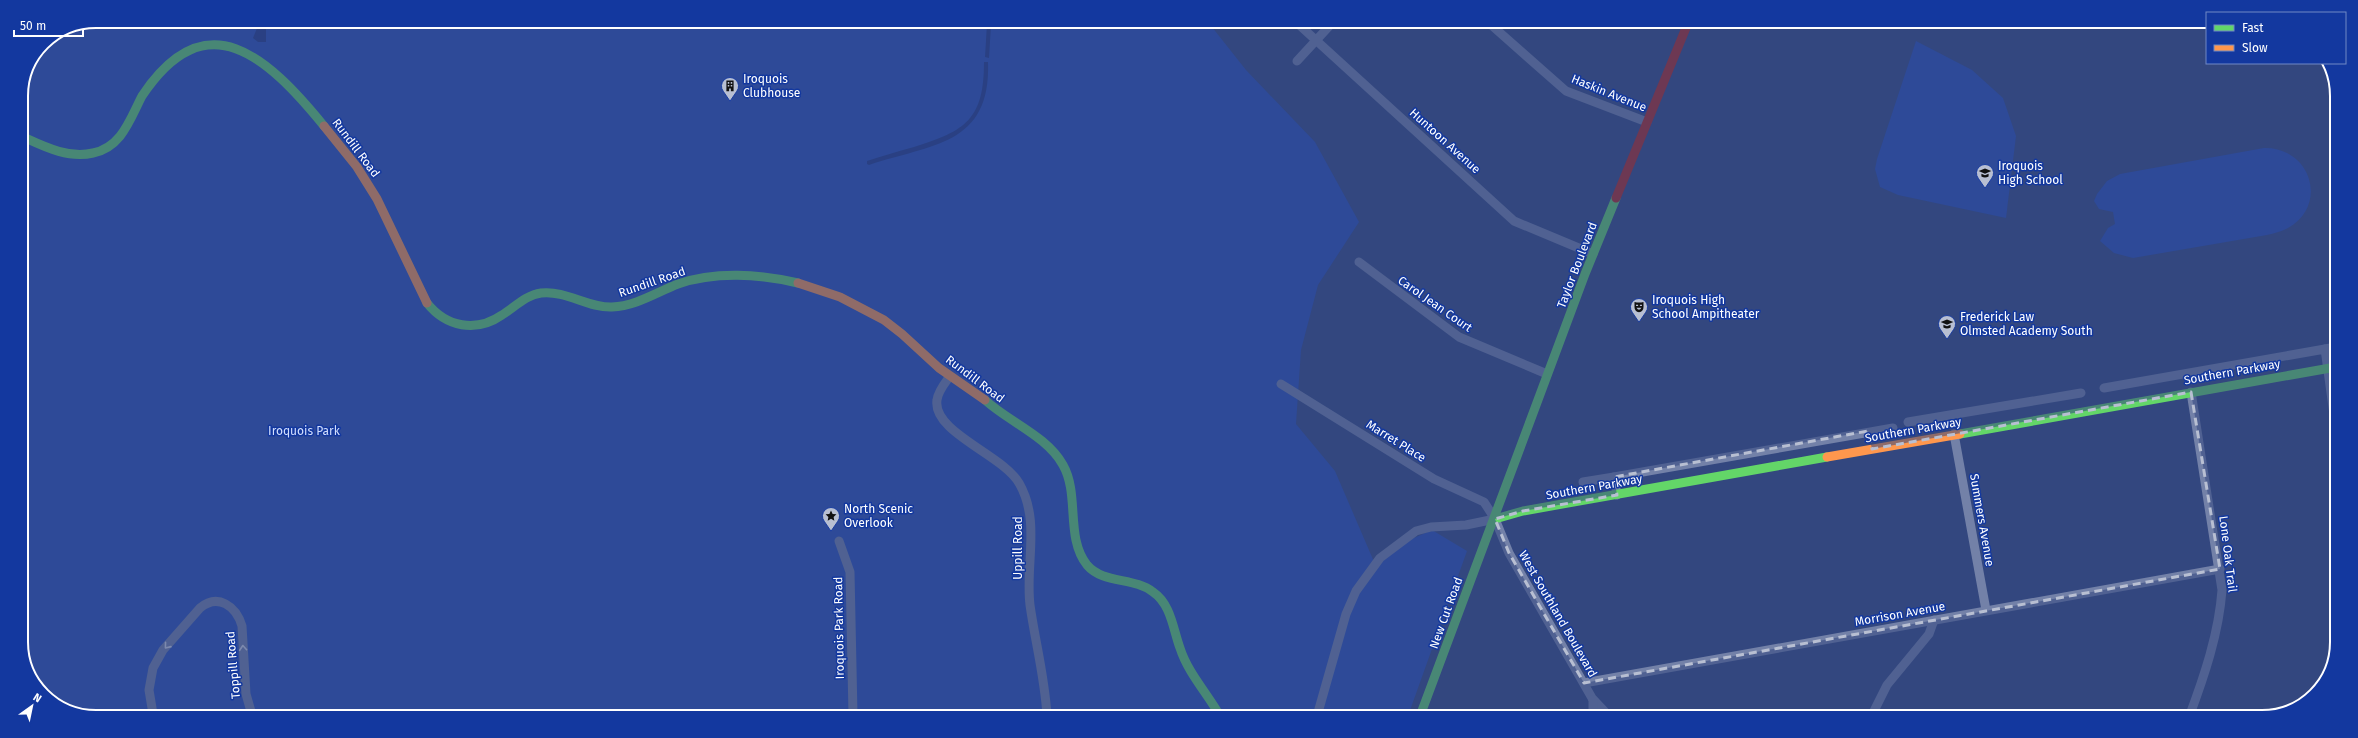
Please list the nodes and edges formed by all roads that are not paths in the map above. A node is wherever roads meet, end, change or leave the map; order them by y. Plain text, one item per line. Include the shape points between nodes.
1 (1302, 28) edge
2 (1327, 28) edge
3 (1495, 28) edge
4 (1686, 28) edge
5 (1315, 40) junction
6 (181, 44) dead end
7 (251, 45) dead end
8 (1297, 61) dead end
9 (1648, 122) junction
10 (28, 139) edge
11 (1593, 254) junction
12 (1359, 262) dead end
13 (2330, 348) edge
14 (2324, 349) junction
15 (2330, 364) edge
16 (2330, 367) edge
17 (1547, 374) junction
18 (950, 376) junction
19 (1281, 384) dead end
20 (2104, 388) dead end
21 (2191, 392) junction
22 (2081, 393) dead end
23 (1908, 422) dead end
24 (1893, 428) dead end
25 (1868, 431) junction
26 (1954, 434) junction
27 (1872, 449) junction
28 (1614, 477) junction
29 (1583, 482) dead end
30 (1617, 495) junction
31 (1494, 519) junction
32 (839, 541) dead end
33 (2220, 569) junction
34 (1986, 610) junction
35 (1934, 620) junction
36 (1584, 683) junction
37 (1594, 700) junction
38 (153, 710) edge
39 (251, 710) edge
40 (853, 710) edge
41 (1046, 710) edge
42 (1216, 710) edge
43 (1319, 710) edge
44 (1422, 710) edge
45 (1593, 710) edge
46 (1603, 710) edge
47 (1874, 710) edge
48 (2192, 710) edge

1 - 5 street, Huntoon Avenue
2 - 5 street
3 - 9 street, Haskin Avenue via 1566,91
4 - 9 main road, Taylor Boulevard
5 - 8 street
5 - 11 street, Huntoon Avenue via 1514,221
6 - 10 main road via 150,81 125,130 105,149 83,155 67,154
7 - 18 main road, Rundill Road via 284,75 360,171 370,186 425,300 436,313 449,322 468,326 489,323 526,298 542,293 558,294 595,306 611,307 624,305 689,281 719,276 748,276 810,286 842,298 885,320
9 - 11 main road, Taylor Boulevard
11 - 17 main road, Taylor Boulevard
12 - 17 street, Carol Jean Court via 1460,337 1476,346
13 - 14 street
14 - 15 street
14 - 20 street
16 - 21 main road, Southern Parkway
17 - 31 main road, Taylor Boulevard
18 - 41 street, Uppill Road via 937,398 938,410 943,420 1003,464 1018,481 1028,502 1031,524 1030,603
18 - 42 main road, Rundill Road via 976,392 1057,456 1071,483 1078,549 1086,564 1098,573 1146,587 1158,596 1167,609 1186,664
19 - 31 street, Marret Place via 1434,479 1484,502
21 - 26 main road, Southern Parkway
21 - 33 street, Lone Oak Trail
22 - 23 street
24 - 25 street
25 - 27 street
25 - 28 street
26 - 27 main road, Southern Parkway
26 - 34 street, Summers Avenue
27 - 30 main road, Southern Parkway
28 - 29 street
28 - 30 street
30 - 31 main road, Southern Parkway via 1523,511
31 - 36 street, West Southland Boulevard via 1509,553
31 - 43 street via 1466,525 1431,527 1416,532 1380,558 1356,591 1346,614
31 - 44 main road, New Cut Road
32 - 40 street, Iroquois Park Road via 850,572
33 - 34 street, Morrison Avenue
33 - 48 street, Lone Oak Trail via 2221,601 2203,679
34 - 35 street, Morrison Avenue
35 - 36 street, Morrison Avenue
35 - 47 street via 1929,634 1887,685
36 - 37 street, West Southland Boulevard
37 - 45 street
37 - 46 street, West Southland Boulevard
39 -> 38 street, Toppill Road via 246,694 242,626 230,605 216,601 200,608 158,658 149,681

